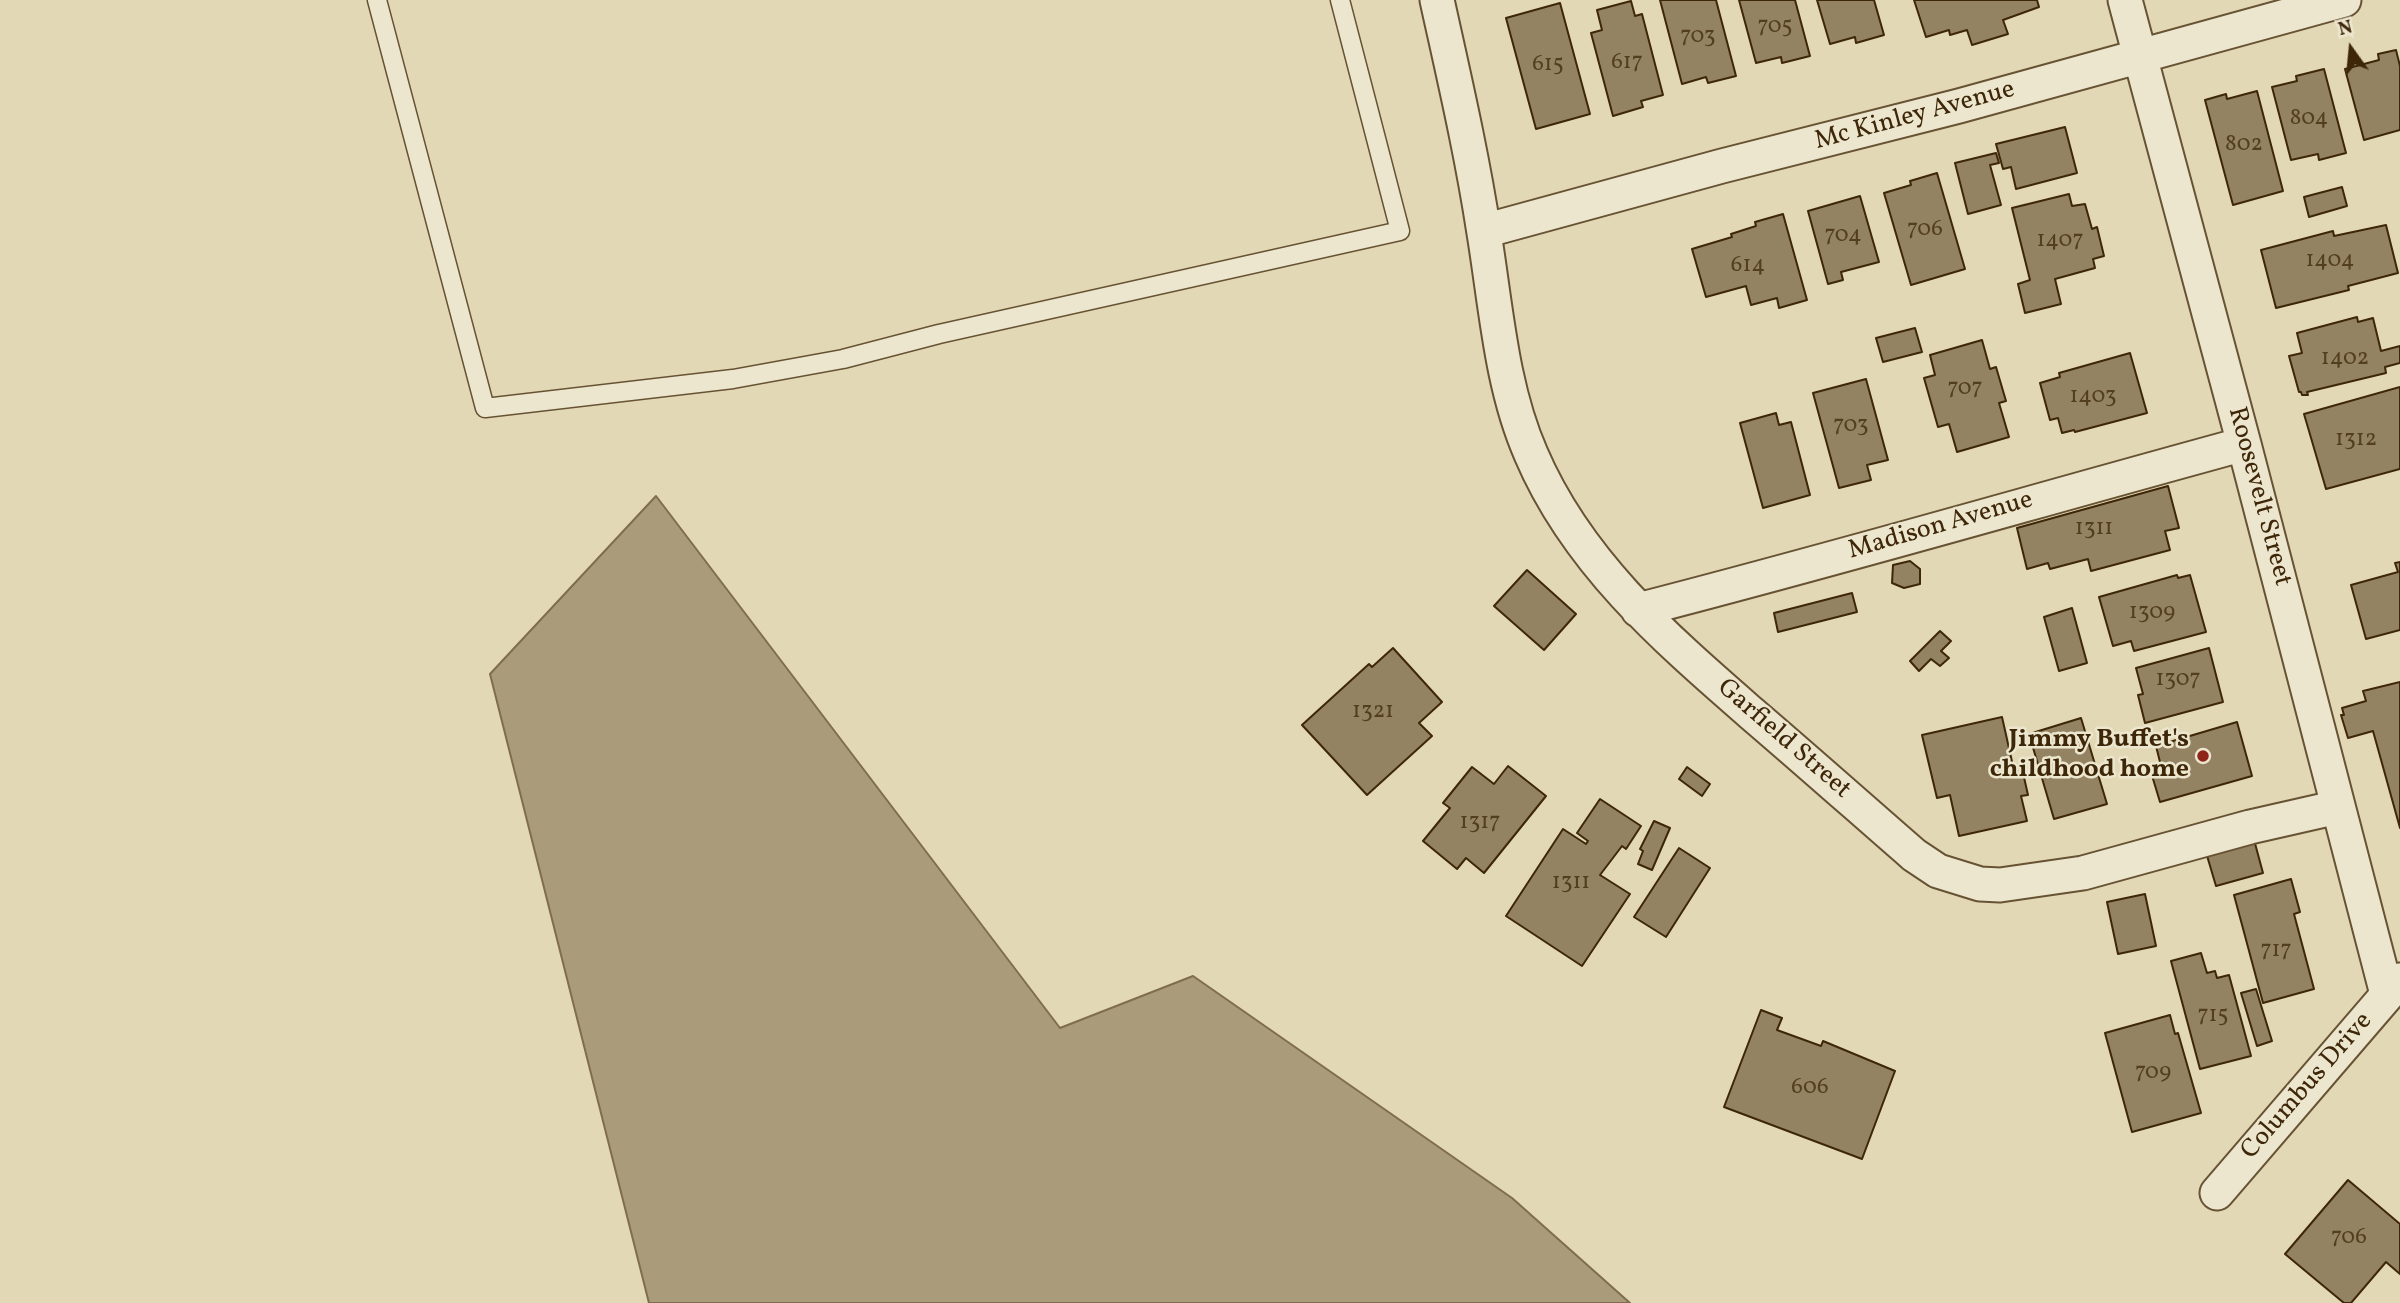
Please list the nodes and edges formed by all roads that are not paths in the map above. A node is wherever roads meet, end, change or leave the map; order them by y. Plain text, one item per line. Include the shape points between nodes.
1 (377, 0) edge
2 (1340, 0) edge
3 (1437, 0) edge
4 (2125, 0) edge
5 (2344, 0) edge
6 (2140, 57) junction
7 (1484, 231) junction
8 (2244, 444) junction
9 (1638, 610) junction
10 (2338, 807) junction
11 (2394, 988) edge
12 (2217, 1193) dead end

1 - 2 lane via 485,408 733,379 843,359 1400,231
3 - 7 street, Garfield Street
4 - 6 street, Roosevelt Street
5 - 6 street, Mc Kinley Avenue
6 - 7 street, Mc Kinley Avenue
6 - 8 street, Roosevelt Street
7 - 9 street, Garfield Street via 1506,372 1530,452 1554,502 1599,566
8 - 9 street, Madison Avenue
8 - 10 street, Roosevelt Street
9 - 10 street, Garfield Street via 1914,855 1938,871 1980,884 2083,873
10 - 11 street, Roosevelt Street
11 - 12 street, Columbus Drive

